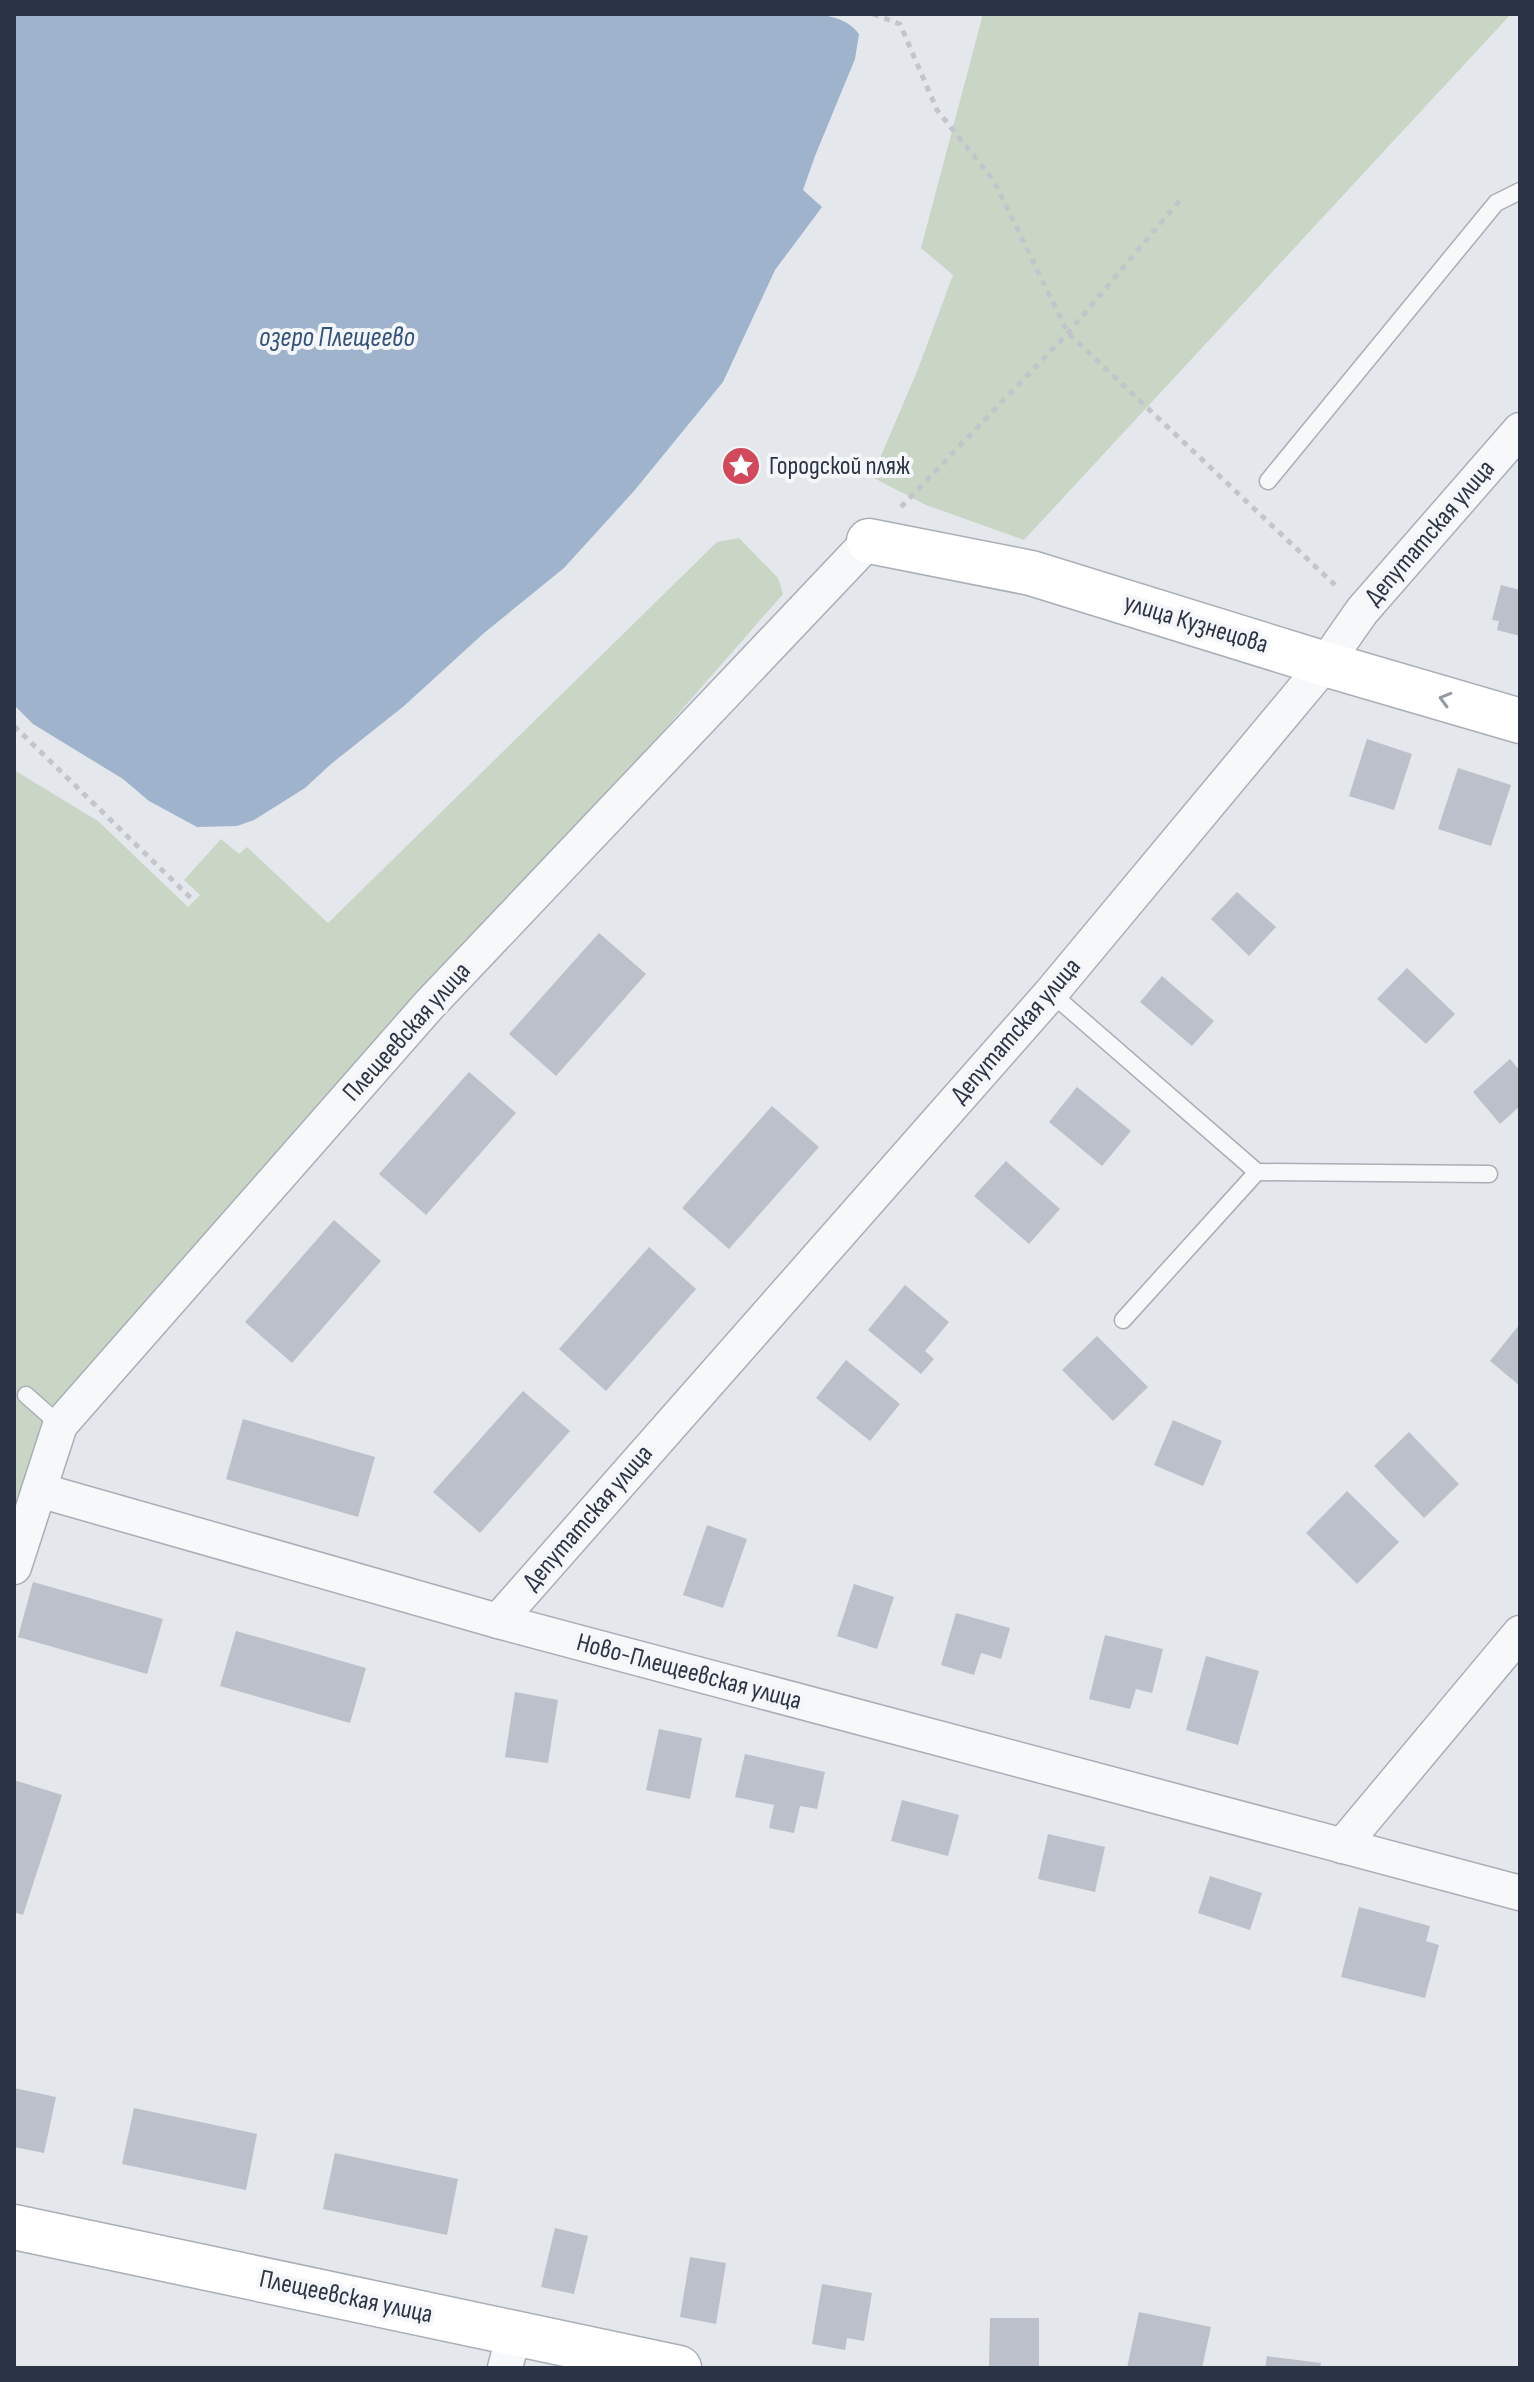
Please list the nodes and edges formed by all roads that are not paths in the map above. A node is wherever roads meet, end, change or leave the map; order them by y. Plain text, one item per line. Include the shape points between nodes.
1 (1520, 191) edge
2 (1520, 430) edge
3 (1268, 481) dead end
4 (869, 541) joint
5 (1325, 664) junction
6 (1520, 721) edge
7 (1051, 993) junction
8 (1257, 1172) junction
9 (1489, 1174) dead end
10 (1123, 1320) dead end
11 (26, 1395) dead end
12 (60, 1425) junction
13 (39, 1490) junction
14 (14, 1567) edge
15 (498, 1621) junction
16 (1520, 1633) edge
17 (1342, 1846) junction
18 (1520, 1893) edge
19 (14, 2227) edge
20 (509, 2350) edge
21 (679, 2368) edge

1 - 3 lane via 1496,203
2 - 5 street, Депутатская улица via 1362,611
4 - 5 street, улица Кузнецова via 1031,573
4 - 12 street, Плещеевская улица via 429,1005
6 -> 5 street, улица Кузнецова
5 - 7 street, Депутатская улица
7 - 8 lane
7 - 15 street, Депутатская улица
8 - 9 lane
8 - 10 lane
11 - 12 lane
12 - 13 street, Плещеевская улица
13 - 14 street, Плещеевская улица
13 - 15 street, Ново-Плещеевская улица
15 - 17 street, Ново-Плещеевская улица
16 - 17 street
17 - 18 street, Ново-Плещеевская улица
19 - 20 street, Плещеевская улица
20 - 21 street, Плещеевская улица

